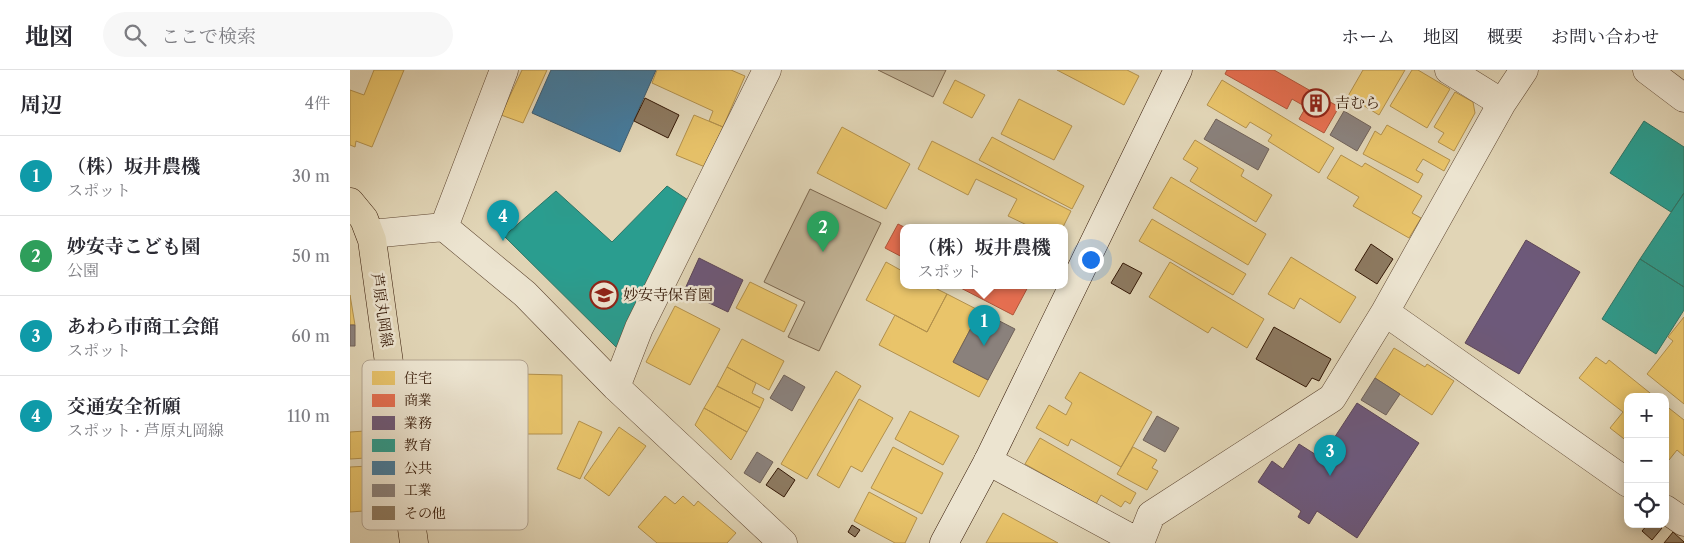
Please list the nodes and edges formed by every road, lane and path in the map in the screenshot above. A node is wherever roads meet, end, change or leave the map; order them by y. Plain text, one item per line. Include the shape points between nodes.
1 (504, 70) edge
2 (767, 70) edge
3 (1178, 70) edge
4 (1449, 70) edge
5 (1524, 70) edge
6 (1646, 70) edge
7 (1684, 98) edge
8 (1502, 104) junction
9 (350, 202) edge
10 (444, 227) junction
11 (371, 234) junction
12 (1385, 312) junction
13 (389, 360) edge
14 (616, 387) junction
15 (988, 461) junction
16 (1624, 480) edge
17 (412, 530) edge
18 (414, 543) edge
19 (784, 543) edge
20 (944, 543) edge

1 - 10 street
2 - 14 street via 639,328
3 - 15 street
4 - 8 street
5 - 8 street
6 - 7 street
8 - 12 street
9 - 11 main road, 芦原丸岡線
10 - 11 street
10 - 14 street via 525,294
11 - 13 main road, 芦原丸岡線
12 - 15 street via 1332,398 1151,515 1140,543
12 - 16 street
14 - 19 street
15 - 20 street
17 - 18 main road, 芦原丸岡線

